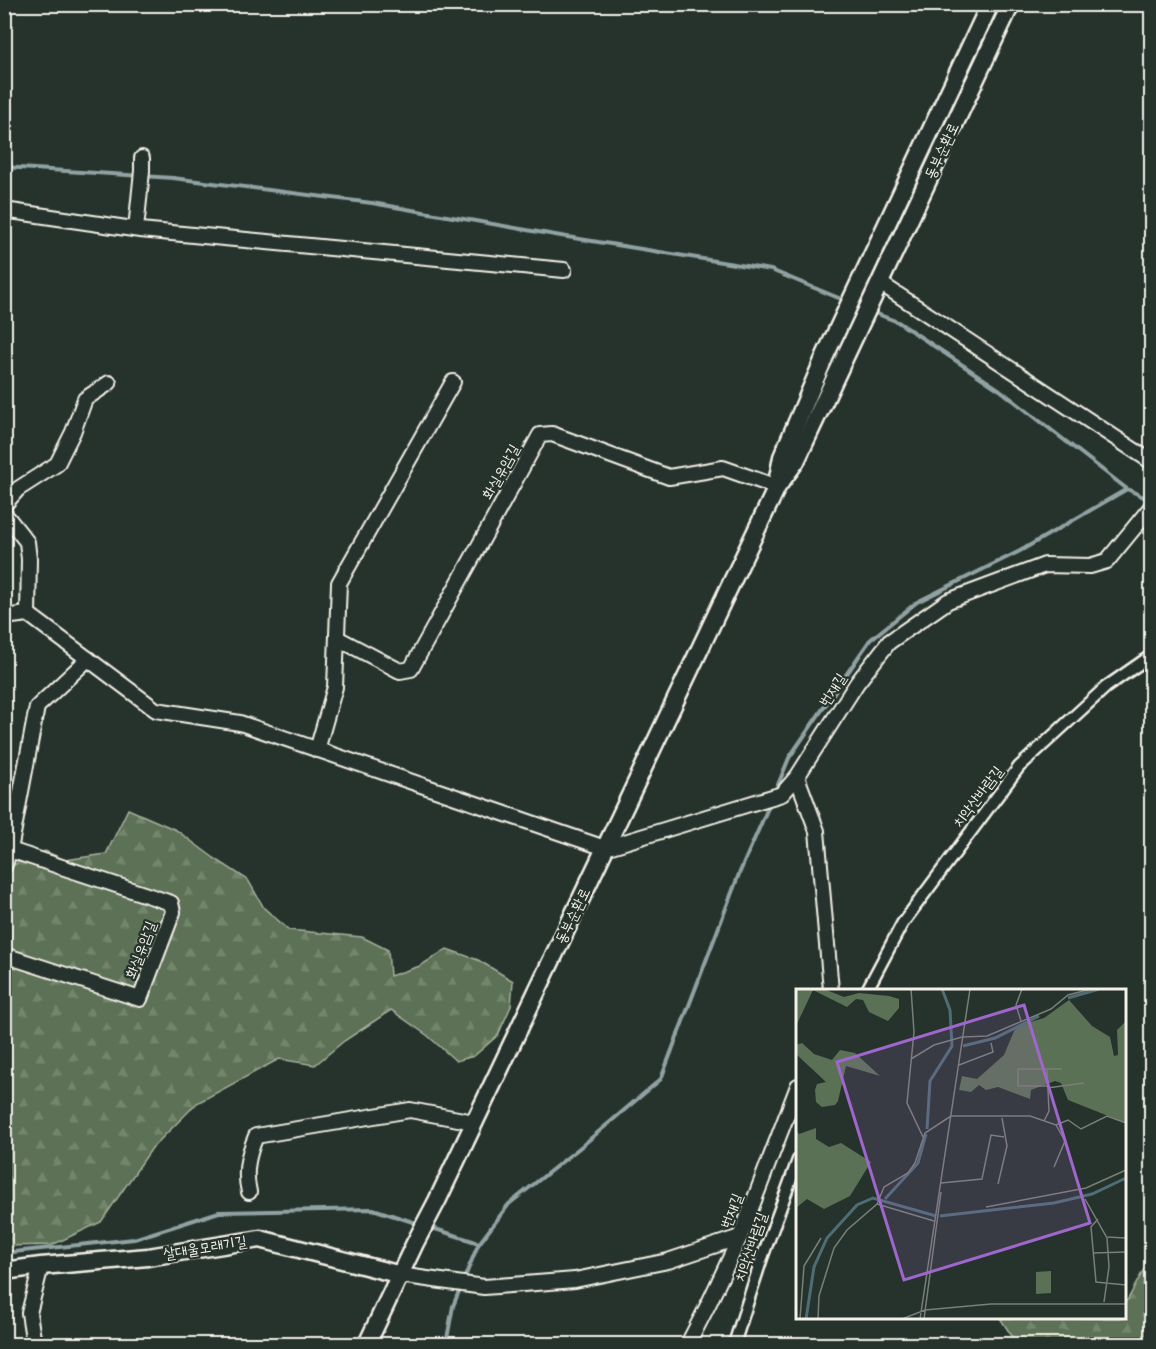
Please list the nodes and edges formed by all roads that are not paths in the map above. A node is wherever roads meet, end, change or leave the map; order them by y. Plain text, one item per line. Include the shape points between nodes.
1 (990, 4) edge
2 (1011, 4) edge
3 (142, 164) dead end
4 (4, 210) edge
5 (137, 226) junction
6 (564, 270) dead end
7 (860, 283) junction
8 (877, 290) junction
9 (453, 382) dead end
10 (109, 383) dead end
11 (1152, 462) edge
12 (777, 487) junction
13 (4, 505) edge
14 (1152, 506) edge
15 (4, 513) edge
16 (28, 614) junction
17 (4, 616) edge
18 (337, 638) junction
19 (1152, 655) edge
20 (88, 659) junction
21 (317, 750) junction
22 (797, 777) junction
23 (9, 841) edge
24 (605, 848) junction
25 (4, 867) edge
26 (4, 955) edge
27 (831, 989) edge
28 (868, 989) edge
29 (796, 1091) edge
30 (474, 1122) junction
31 (796, 1165) edge
32 (249, 1192) dead end
33 (740, 1237) junction
34 (41, 1266) junction
35 (4, 1271) edge
36 (404, 1275) junction
37 (34, 1344) edge
38 (368, 1344) edge
39 (688, 1344) edge
40 (734, 1344) edge

1 - 7 street, 동부순환로
2 - 8 street, 동부순환로
3 - 5 street
4 - 5 street
5 - 6 street
7 - 8 street
7 - 12 street, 동부순환로 via 782,458
8 - 11 street
8 - 12 street, 동부순환로 via 796,461
9 - 18 street via 339,583
10 - 13 street via 85,399 57,464 18,489
12 - 18 street, 화실유암길 via 723,468 669,477 552,434 540,435 411,669 400,671
12 - 24 street, 동부순환로
14 - 22 street, 번재길 via 1107,561 1090,566 1044,565 948,601 889,642 857,683
15 - 16 street via 27,542
16 - 17 street
16 - 20 street
18 - 21 street via 335,687
19 - 28 street, 치악산바람길 via 1106,687 1019,767 902,924
20 - 21 street via 156,710 240,723
20 - 23 street via 37,707
21 - 24 street
22 - 24 street, 번재길 via 782,794
22 - 27 street via 817,831
23 - 25 street
23 - 26 street, 화실유암길 via 171,903 173,912 140,999
24 - 30 street, 동부순환로
29 - 33 street, 번재길
30 - 32 street via 410,1110 256,1136 248,1155
30 - 36 street, 동부순환로 via 415,1243
31 - 40 street, 치악산바람길
33 - 36 street via 668,1261 575,1280 484,1287
33 - 39 street, 번재길
34 - 35 street, 살대울모래기길
34 - 36 street, 살대울모래기길 via 148,1257 260,1239
34 - 37 street via 30,1313
36 - 38 street, 동부순환로

